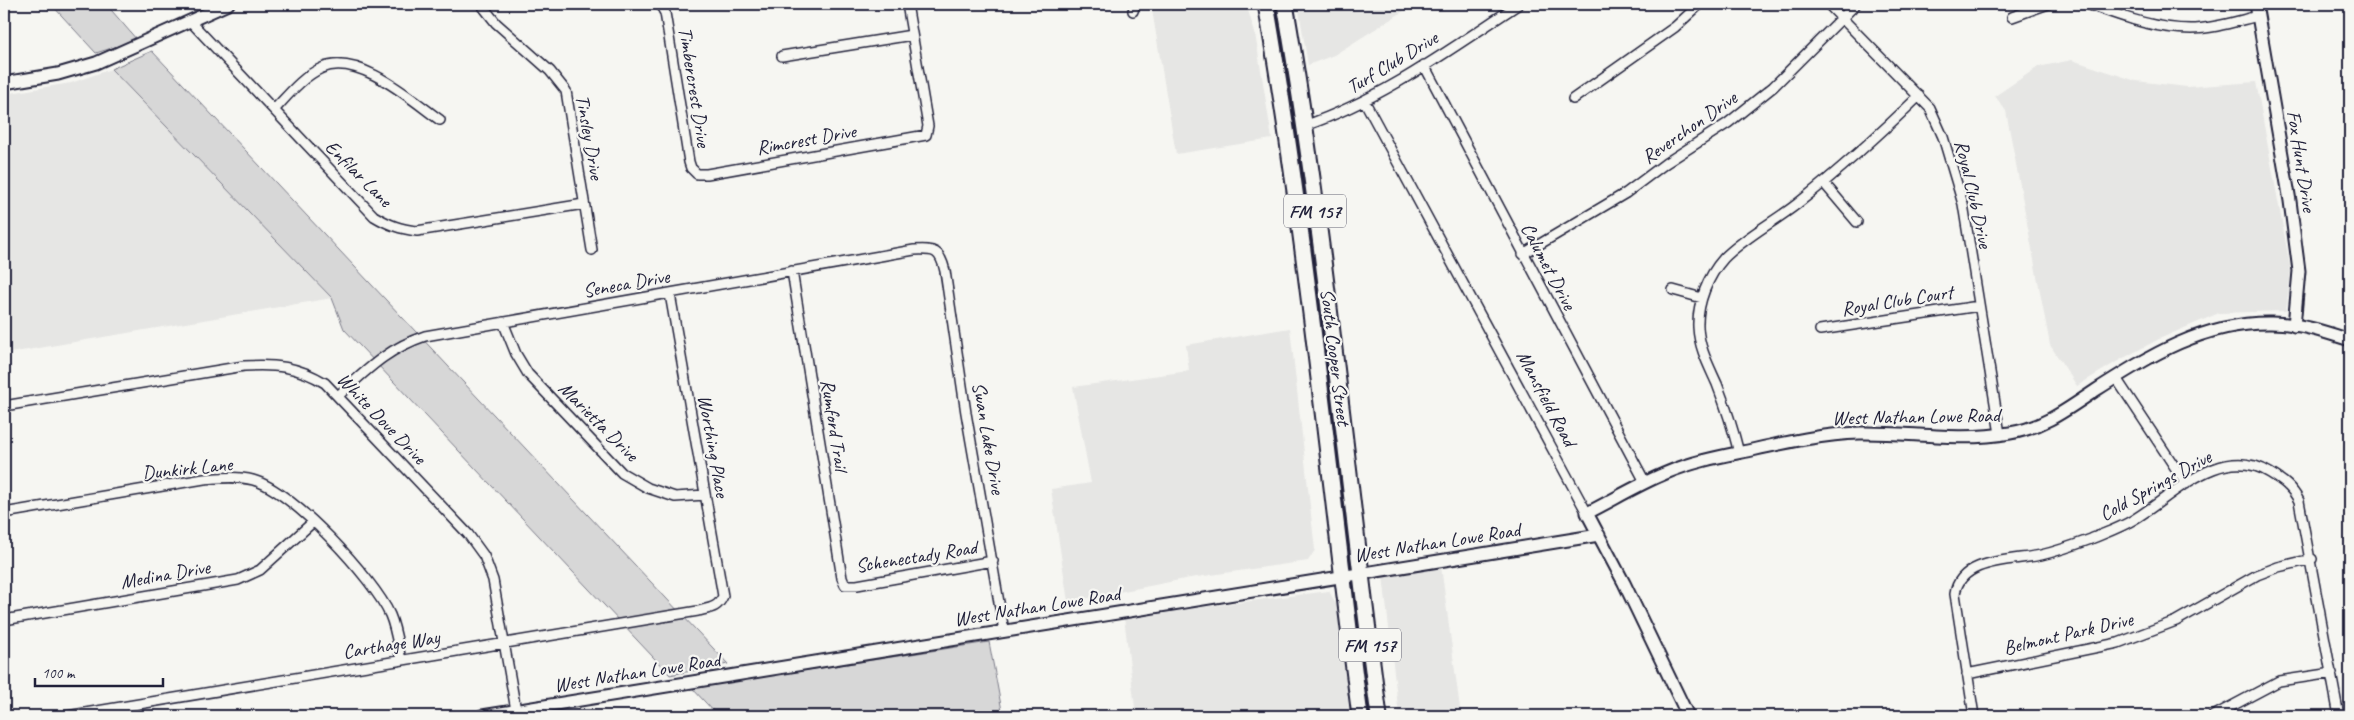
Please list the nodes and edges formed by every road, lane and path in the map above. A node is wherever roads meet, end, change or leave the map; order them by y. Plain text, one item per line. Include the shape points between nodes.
1 (228, 4) edge
2 (481, 4) edge
3 (660, 4) edge
4 (907, 4) edge
5 (1266, 4) edge
6 (1285, 4) edge
7 (1519, 4) edge
8 (1700, 4) edge
9 (1828, 4) edge
10 (1856, 4) edge
11 (2048, 4) edge
12 (2087, 4) edge
13 (2256, 4) edge
14 (2258, 16) junction
15 (2012, 17) dead end
16 (1842, 18) junction
17 (190, 21) junction
18 (912, 35) junction
19 (782, 56) dead end
20 (1424, 65) junction
21 (4, 84) edge
22 (1919, 96) junction
23 (1573, 99) dead end
24 (1365, 102) junction
25 (274, 110) junction
26 (440, 120) dead end
27 (1304, 126) junction
28 (697, 174) joint
29 (1824, 183) junction
30 (584, 204) junction
31 (1857, 222) dead end
32 (592, 250) dead end
33 (937, 252) joint
34 (1523, 254) junction
35 (792, 271) junction
36 (1673, 290) dead end
37 (670, 294) junction
38 (1702, 298) junction
39 (1979, 306) junction
40 (503, 322) junction
41 (2294, 326) junction
42 (1820, 330) dead end
43 (1332, 332) junction
44 (1313, 334) junction
45 (2350, 340) edge
46 (2116, 378) junction
47 (339, 395) junction
48 (4, 406) edge
49 (2000, 434) junction
50 (1739, 453) junction
51 (1645, 482) junction
52 (2186, 484) junction
53 (705, 495) junction
54 (4, 513) edge
55 (1587, 513) junction
56 (313, 522) junction
57 (1598, 535) junction
58 (2312, 559) junction
59 (993, 561) junction
60 (1361, 574) junction
61 (1343, 576) junction
62 (845, 584) joint
63 (720, 604) joint
64 (4, 620) edge
65 (1004, 630) junction
66 (504, 643) junction
67 (401, 660) junction
68 (2332, 673) junction
69 (1967, 674) junction
70 (517, 713) edge
71 (67, 716) edge
72 (482, 716) edge
73 (1360, 716) edge
74 (1379, 716) edge
75 (1688, 716) edge
76 (1974, 716) edge
77 (2213, 716) edge
78 (2339, 716) edge

1 - 17 street
2 - 30 street, Tinsley Drive via 496,23 550,71 566,91
3 - 28 street, Timbercrest Drive via 665,13 689,162
4 - 18 street
5 - 44 main road, South Cooper Street / FM 157
6 - 27 main road, South Cooper Street / FM 157
7 - 20 street, Turf Club Drive
8 - 23 street via 1675,28
9 - 16 street, Royal Club Drive
10 - 16 street, Reverchon Drive
11 - 15 street
12 - 14 street via 2165,28 2192,29
13 - 14 street, Fox Hunt Drive
14 - 41 street, Fox Hunt Drive via 2293,220 2299,287
16 - 22 street, Royal Club Drive
16 - 34 street, Reverchon Drive via 1773,87 1728,123 1626,193
17 - 21 street via 96,63
17 - 25 street, Enfilar Lane
18 - 19 street
18 - 28 street, Rimcrest Drive via 928,126 926,135
20 - 24 street, Turf Club Drive
20 - 34 street, Calumet Drive
22 - 29 street
22 - 39 street, Royal Club Drive via 1936,118 1963,204
24 - 27 street, Turf Club Drive
24 - 55 street, Mansfield Road
25 - 26 street via 302,81 322,68 345,65 373,73
25 - 30 street, Enfilar Lane via 374,216 401,230 417,231
27 - 43 main road, South Cooper Street / FM 157
29 - 31 street
29 - 38 street via 1724,259 1709,278
30 - 32 street, Tinsley Drive
33 - 35 street, Seneca Drive via 914,250
33 - 59 street, Swan Lake Drive via 945,270
34 - 51 street, Calumet Drive
35 - 37 street, Seneca Drive
35 - 62 street, Rumford Trail
36 - 38 street
37 - 40 street, Seneca Drive
37 - 53 street, Worthing Place
38 - 50 street via 1698,327 1701,347 1732,425
39 - 42 street, Royal Club Court
39 - 49 street, Royal Club Drive
40 - 47 street, Seneca Drive via 406,342 386,354
40 - 53 street, Marietta Drive via 528,374 622,473 648,488 675,497
41 - 45 street, West Nathan Lowe Road
41 - 46 street, West Nathan Lowe Road via 2251,324 2189,337
43 - 44 main road
43 - 60 main road, South Cooper Street / FM 157
44 - 61 main road, South Cooper Street / FM 157
46 - 49 street, West Nathan Lowe Road via 2053,418 2032,428
46 - 52 street
47 - 48 street, White Dove Drive via 306,372 271,364
47 - 66 street, White Dove Drive via 468,534 484,556 493,580
49 - 50 street, West Nathan Lowe Road via 1970,437 1835,434
50 - 51 street, West Nathan Lowe Road via 1695,462
51 - 55 street, West Nathan Lowe Road
52 - 58 street, Cold Springs Drive via 2215,467 2229,464 2254,465 2266,470 2286,483 2300,501
52 - 69 street, Cold Springs Drive via 2122,526 2066,548 1981,566 1961,578 1955,594
53 - 63 street, Worthing Place via 723,596
54 - 56 street, Dunkirk Lane via 229,477 253,480 275,489
55 - 57 street, Mansfield Road
56 - 64 street, Medina Drive via 260,570 238,580
56 - 67 street, Dunkirk Lane via 382,600 391,617
57 - 60 street, West Nathan Lowe Road
57 - 75 street, Mansfield Road
58 - 68 street, Cold Springs Drive
58 - 69 street, Belmont Park Drive via 2278,567 2176,621 2118,642
59 - 62 street, Schenectady Road via 857,586
59 - 65 street, Swan Lake Drive
60 - 61 street, West Nathan Lowe Road
60 - 74 main road, South Cooper Street / FM 157
61 - 65 street, West Nathan Lowe Road
61 - 73 main road, South Cooper Street / FM 157
63 - 66 street, Carthage Way
65 - 70 street, West Nathan Lowe Road
66 - 67 street, Carthage Way
66 - 70 street, White Dove Drive
67 - 71 street, Carthage Way
68 - 77 street via 2279,681
68 - 78 street, Cold Springs Drive
69 - 76 street
70 - 72 street, West Nathan Lowe Road

